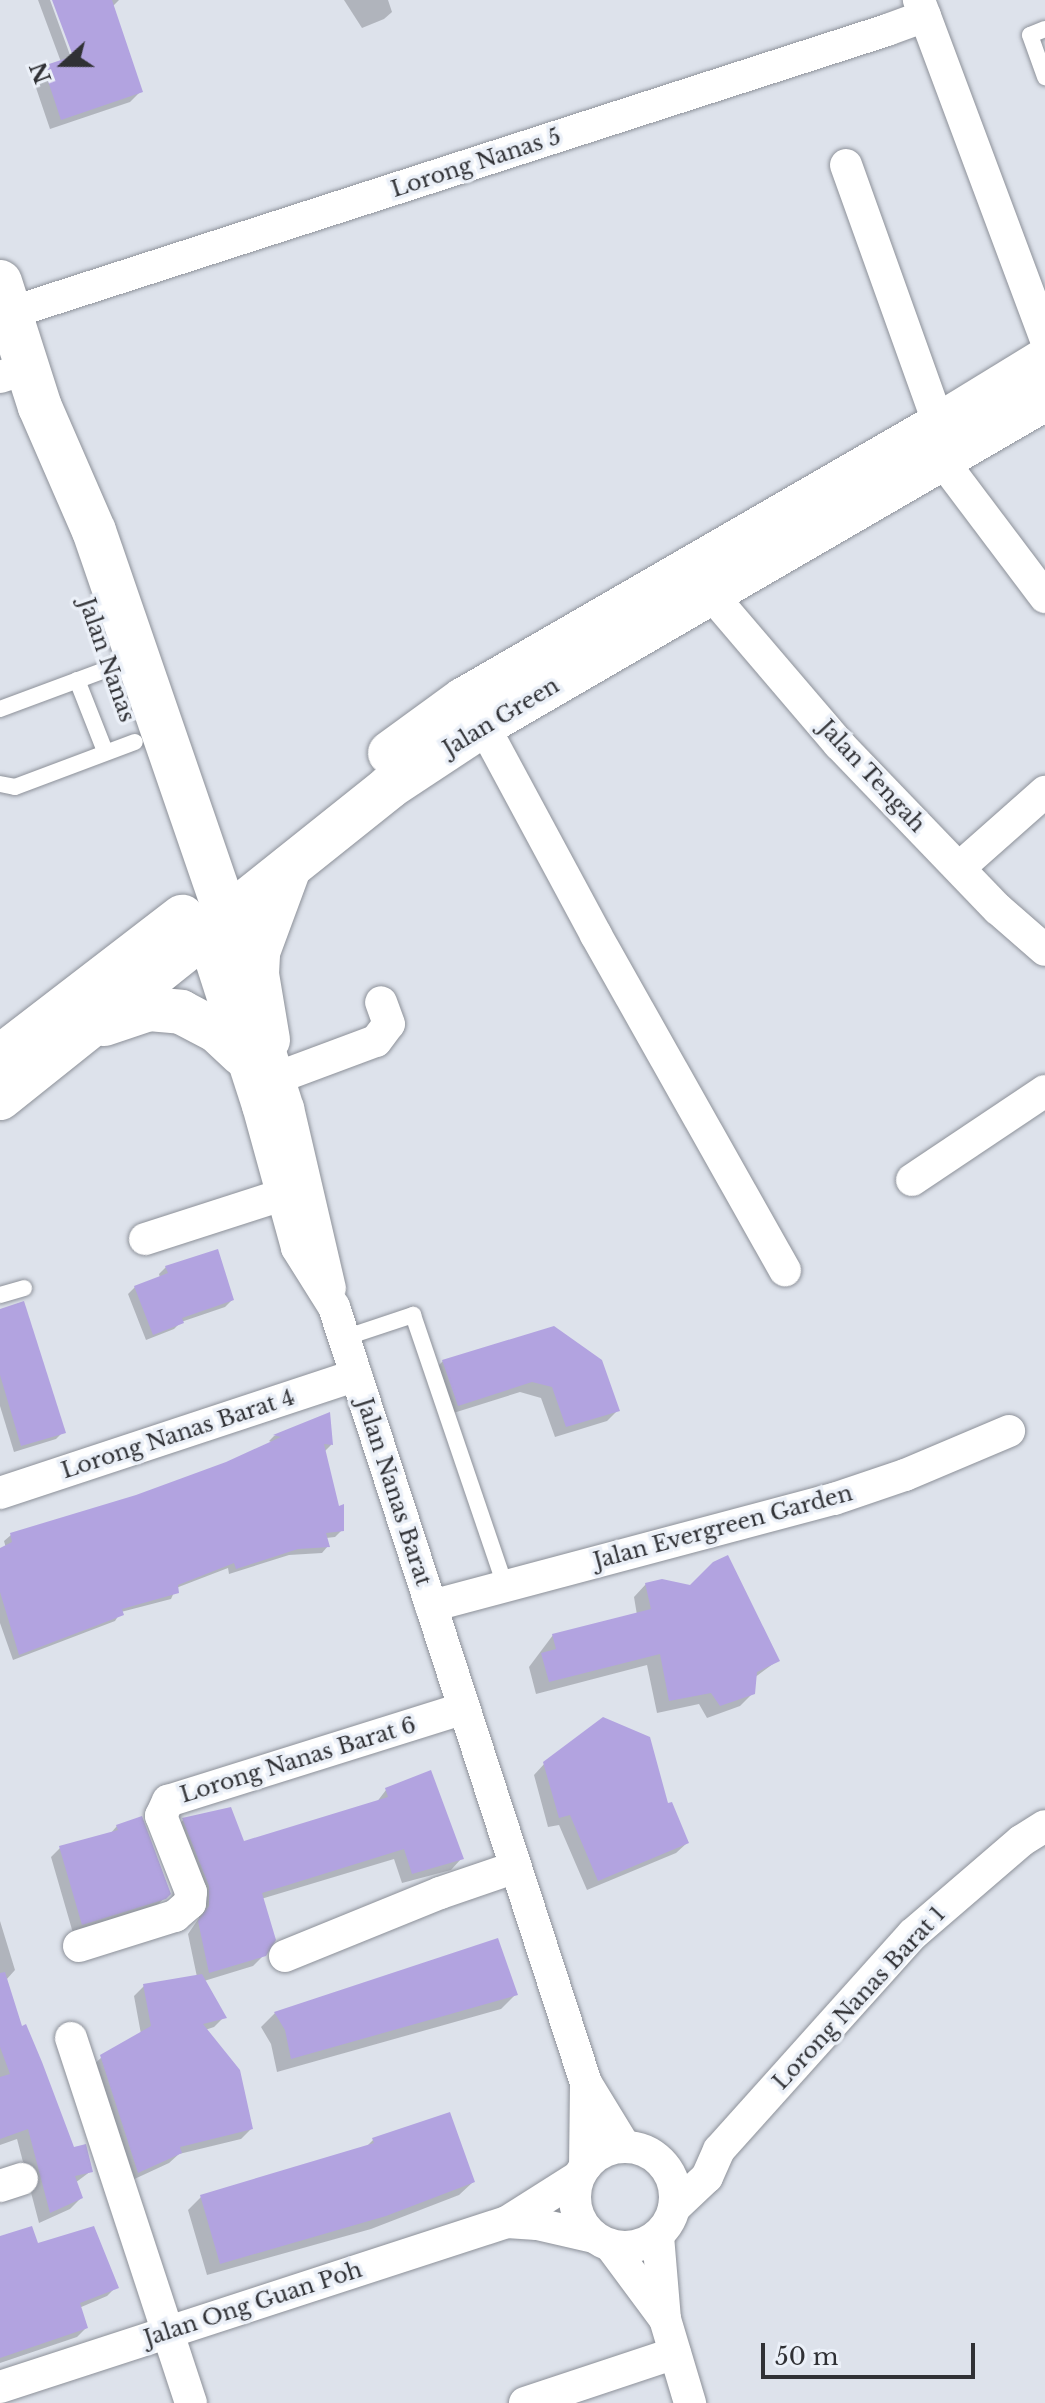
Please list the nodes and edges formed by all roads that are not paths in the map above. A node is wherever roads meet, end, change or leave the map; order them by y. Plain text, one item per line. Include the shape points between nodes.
1 (922, 8) edge
2 (1045, 29) edge
3 (1045, 77) edge
4 (846, 165) dead end
5 (5, 297) edge
6 (1045, 337) edge
7 (1045, 360) edge
8 (23, 384) edge
9 (1045, 399) edge
10 (940, 442) junction
11 (710, 593) junction
12 (1045, 597) edge
13 (93, 674) junction
14 (0, 709) edge
15 (483, 725) junction
16 (120, 746) junction
17 (0, 784) edge
18 (1045, 792) edge
19 (290, 865) junction
20 (959, 868) junction
21 (210, 912) junction
22 (1045, 950) edge
23 (381, 1002) dead end
24 (91, 1029) junction
25 (0, 1057) edge
26 (263, 1057) junction
27 (1045, 1091) edge
28 (0, 1098) edge
29 (912, 1180) dead end
30 (282, 1195) junction
31 (145, 1239) dead end
32 (785, 1270) dead end
33 (24, 1288) dead end
34 (0, 1295) edge
35 (334, 1307) junction
36 (344, 1338) junction
37 (356, 1375) junction
38 (1009, 1431) dead end
39 (0, 1493) edge
40 (505, 1586) junction
41 (431, 1606) junction
42 (464, 1708) junction
43 (1045, 1826) edge
44 (516, 1867) junction
45 (79, 1946) dead end
46 (285, 1956) dead end
47 (71, 2038) dead end
48 (586, 2083) junction
49 (625, 2147) junction
50 (719, 2150) junction
51 (662, 2163) junction
52 (582, 2172) junction
53 (674, 2208) junction
54 (507, 2222) junction
55 (658, 2236) junction
56 (602, 2241) junction
57 (665, 2319) junction
58 (168, 2332) junction
59 (675, 2353) junction
60 (0, 2387) edge
61 (191, 2403) edge
62 (525, 2403) edge
63 (690, 2403) edge

1 - 5 street, Lorong Nanas 5
1 - 6 street
2 - 3 lane via 1030,35
4 - 10 street
5 - 8 main road, Jalan Nanas
7 - 10 main road, Jalan Green
8 - 13 main road, Jalan Nanas via 66,540
8 - 21 main road, Jalan Nanas via 94,531
9 - 10 main road, Jalan Green
10 - 11 main road, Jalan Green
10 - 12 street
10 - 21 main road, Jalan Green via 463,700 378,762
11 - 15 main road, Jalan Green
11 - 20 street, Jalan Tengah via 839,744
13 - 14 lane
13 - 16 main road, Jalan Nanas
15 - 19 main road, Jalan Green via 389,787
15 - 32 street
16 - 17 lane via 15,787
16 - 21 main road, Jalan Nanas
18 - 20 street
19 - 21 main road, Jalan Green
19 - 26 main road via 258,952
20 - 22 street, Jalan Tengah
21 - 24 main road, Jalan Green
21 - 25 main road, Jalan Green
21 - 26 street
23 - 26 street via 389,1024 376,1041
24 - 26 main road via 149,1009 181,1012
24 - 28 main road, Jalan Green
26 - 30 street, Jalan Nanas Barat
26 - 35 street via 320,1236
27 - 29 street
30 - 31 street
30 - 35 street, Jalan Nanas Barat via 297,1248
33 - 34 lane
35 - 36 street, Jalan Nanas Barat
36 - 37 street, Jalan Nanas Barat
36 - 40 lane via 413,1315
37 - 39 street, Lorong Nanas Barat 4
37 - 41 street, Jalan Nanas Barat
38 - 40 street, Jalan Evergreen Garden via 834,1499
40 - 41 street, Jalan Evergreen Garden
41 - 42 street, Jalan Nanas Barat
42 - 44 street, Jalan Nanas Barat
42 - 45 street, Lorong Nanas Barat 6 via 168,1801 161,1816 191,1892 190,1903 175,1916
43 - 50 street, Lorong Nanas Barat 1 via 924,1923
44 - 46 street
44 - 48 street, Jalan Nanas Barat
47 - 58 street
48 - 49 street, Jalan Nanas Barat
48 - 52 street, Jalan Nanas Barat
49 - 51 street via 645,2151
49 - 52 street via 608,2150
50 - 51 street
50 - 53 street, Lorong Nanas Barat 1 via 707,2177
51 - 53 street via 675,2192
52 - 54 street, Jalan Ong Guan Poh
52 - 56 street via 576,2206 582,2223
53 - 55 street
54 - 56 street, Jalan Ong Guan Poh
54 - 58 street, Jalan Ong Guan Poh
55 - 56 street via 635,2246
55 - 57 street
56 - 57 street
57 - 59 street
58 - 60 street, Jalan Ong Guan Poh
58 - 61 street
59 - 62 street
59 - 63 street

